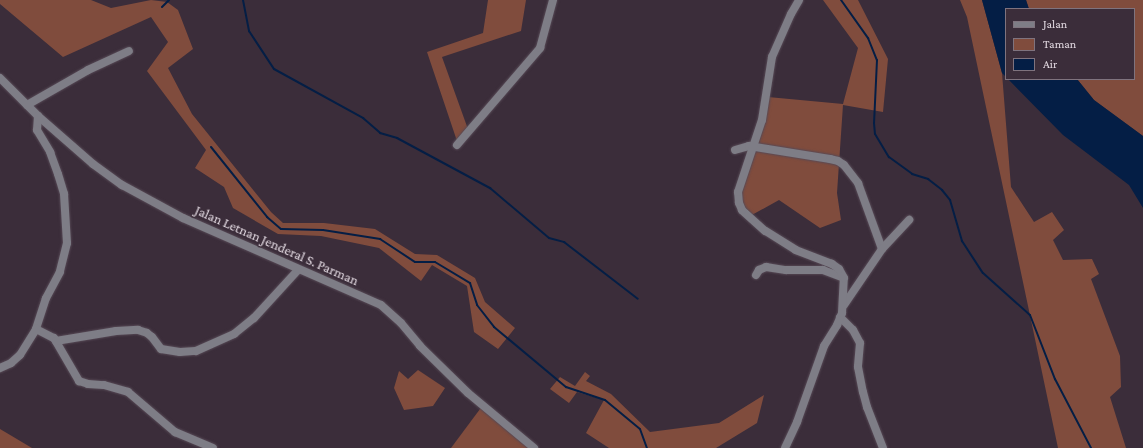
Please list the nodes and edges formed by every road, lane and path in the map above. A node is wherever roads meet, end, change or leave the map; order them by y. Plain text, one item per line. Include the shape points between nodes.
1 (553, 0) edge
2 (799, 0) edge
3 (129, 51) dead end
4 (0, 78) edge
5 (27, 105) junction
6 (38, 116) junction
7 (457, 145) dead end
8 (754, 147) junction
9 (735, 150) dead end
10 (909, 220) dead end
11 (882, 249) junction
12 (298, 270) junction
13 (756, 275) dead end
14 (844, 278) junction
15 (843, 306) junction
16 (840, 317) junction
17 (36, 329) junction
18 (56, 342) junction
19 (0, 368) edge
20 (212, 448) edge
21 (534, 448) edge
22 (785, 448) edge
23 (883, 448) edge

1 - 7 street via 540,48
2 - 8 street via 772,57 767,97
3 - 5 street via 88,70
4 - 5 street, Jalan Letnan Jenderal S. Parman
5 - 6 street, Jalan Letnan Jenderal S. Parman
6 - 12 street, Jalan Letnan Jenderal S. Parman via 93,164 122,185 184,218
6 - 17 street via 37,130 50,152 64,194 67,243 60,272 44,304
8 - 9 street
8 - 11 street via 830,159 844,165 858,183
8 - 14 street via 738,192 742,210 778,240 832,264 839,269
10 - 11 street
11 - 15 street
12 - 18 street via 254,318 234,334 196,351 162,349 147,333 138,330 116,330
12 - 21 street, Jalan Letnan Jenderal S. Parman via 381,305 468,393
13 - 14 street via 766,267 823,270
14 - 15 street
15 - 16 street
16 - 22 street via 824,346
16 - 23 street via 853,330 860,343 858,367 867,407
17 - 18 street via 50,335
17 - 19 street via 20,355
18 - 20 street via 79,381 128,392 175,432

